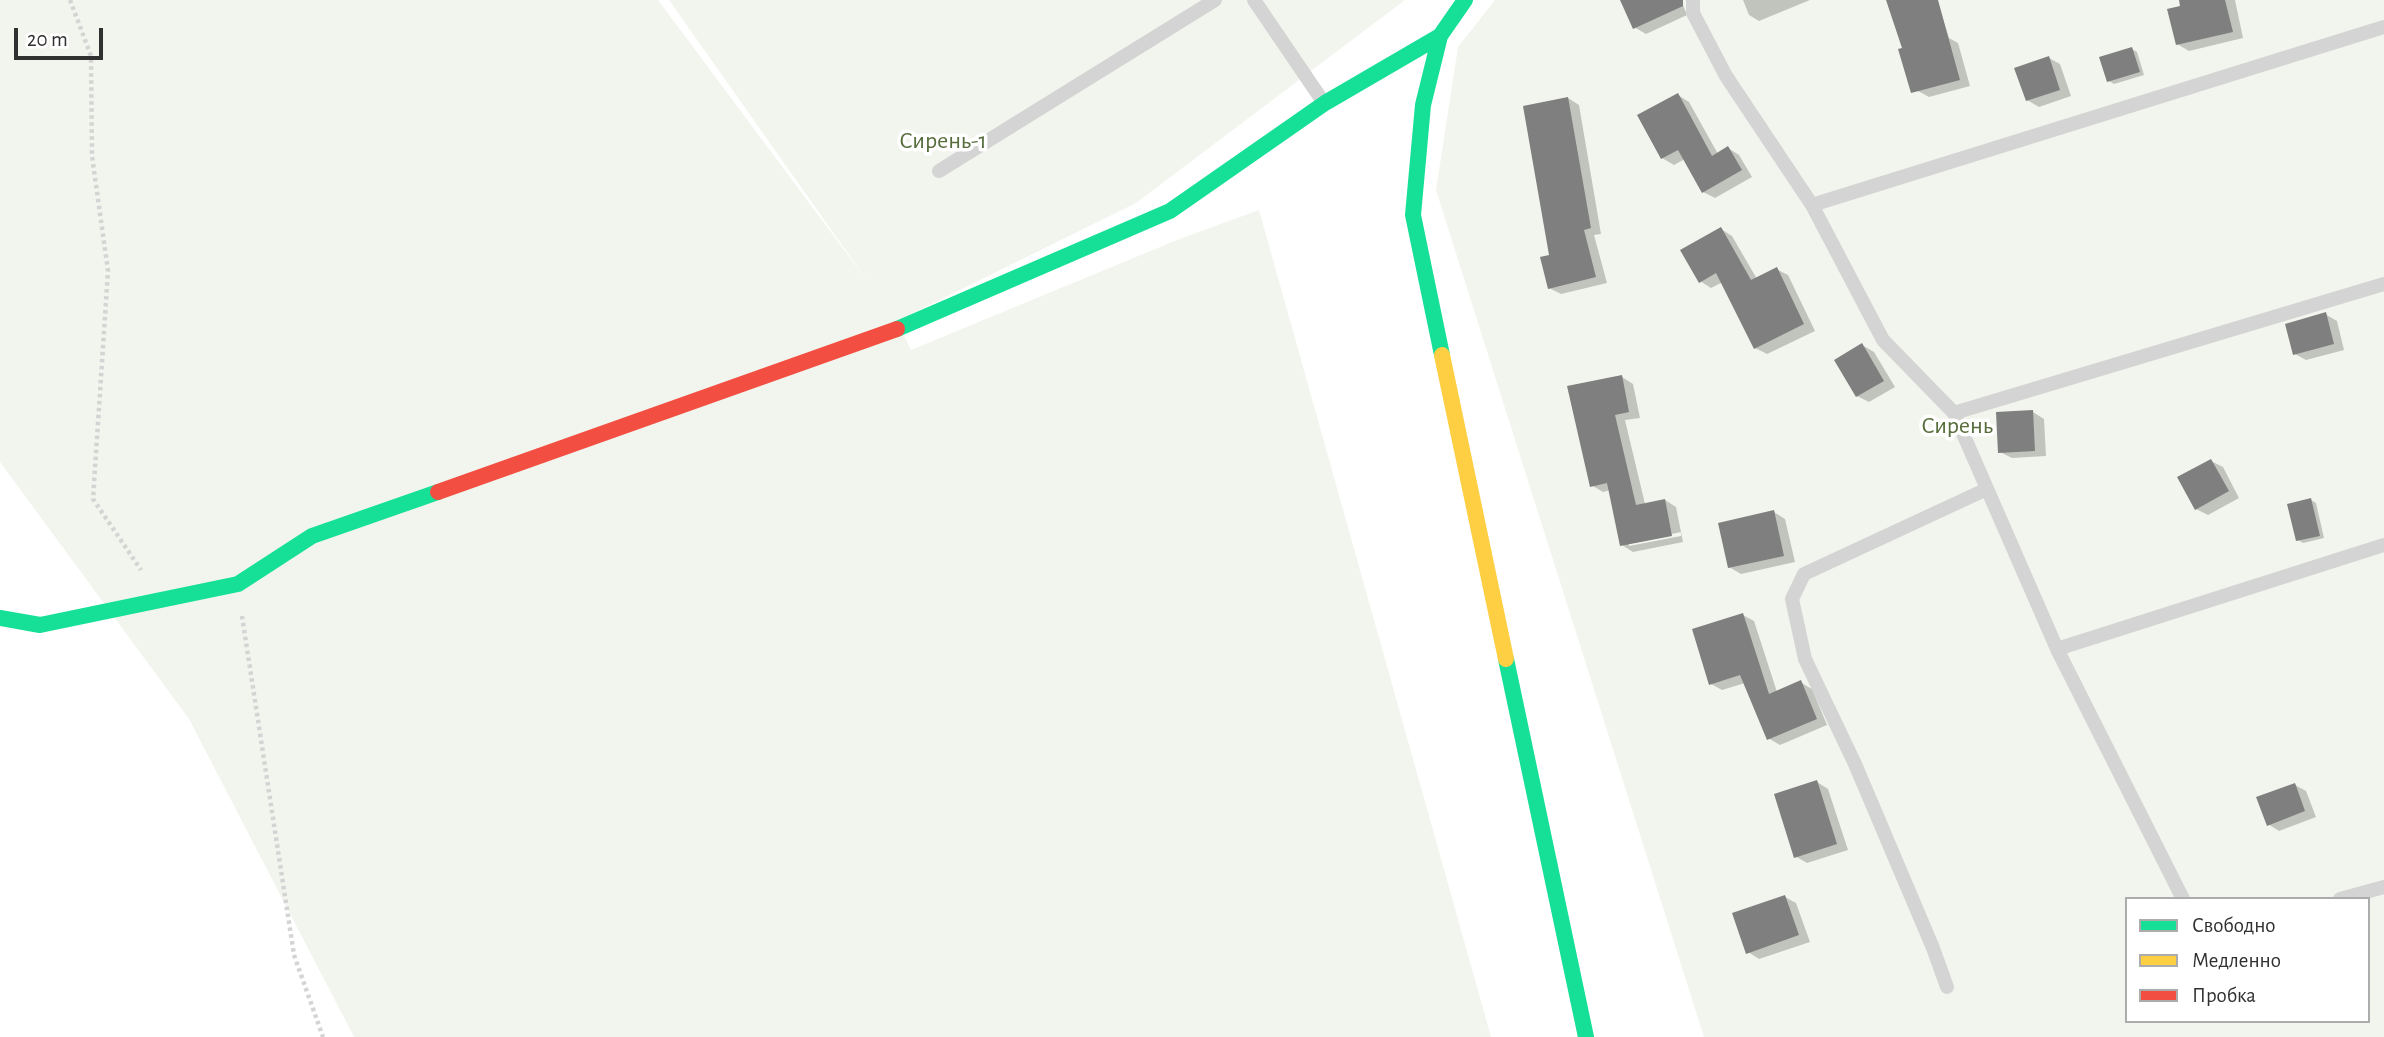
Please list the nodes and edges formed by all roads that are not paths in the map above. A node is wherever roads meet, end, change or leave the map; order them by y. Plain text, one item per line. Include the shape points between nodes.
1 (1215, 0) edge
2 (1254, 0) edge
3 (1465, 0) edge
4 (1693, 0) edge
5 (2384, 27) edge
6 (1440, 36) junction
7 (1325, 103) junction
8 (939, 171) dead end
9 (1812, 205) junction
10 (2384, 284) edge
11 (1954, 413) junction
12 (1987, 489) junction
13 (2384, 545) edge
14 (0, 618) edge
15 (2057, 649) junction
16 (2384, 887) edge
17 (2182, 897) edge
18 (2347, 897) edge
19 (1947, 987) dead end
20 (1586, 1037) edge

1 - 8 lane
2 - 7 lane
3 - 6 street
4 - 9 lane via 1693,13 1726,76
5 - 9 lane
6 - 7 street
6 - 20 street via 1423,105 1413,215
7 - 14 street via 1170,211 881,336 312,536 237,584 40,625
9 - 11 lane via 1883,340
10 - 11 lane
11 - 12 lane
12 - 15 lane
12 - 19 lane via 1804,574 1792,599 1805,659
13 - 15 lane
15 - 17 lane
16 - 18 lane

